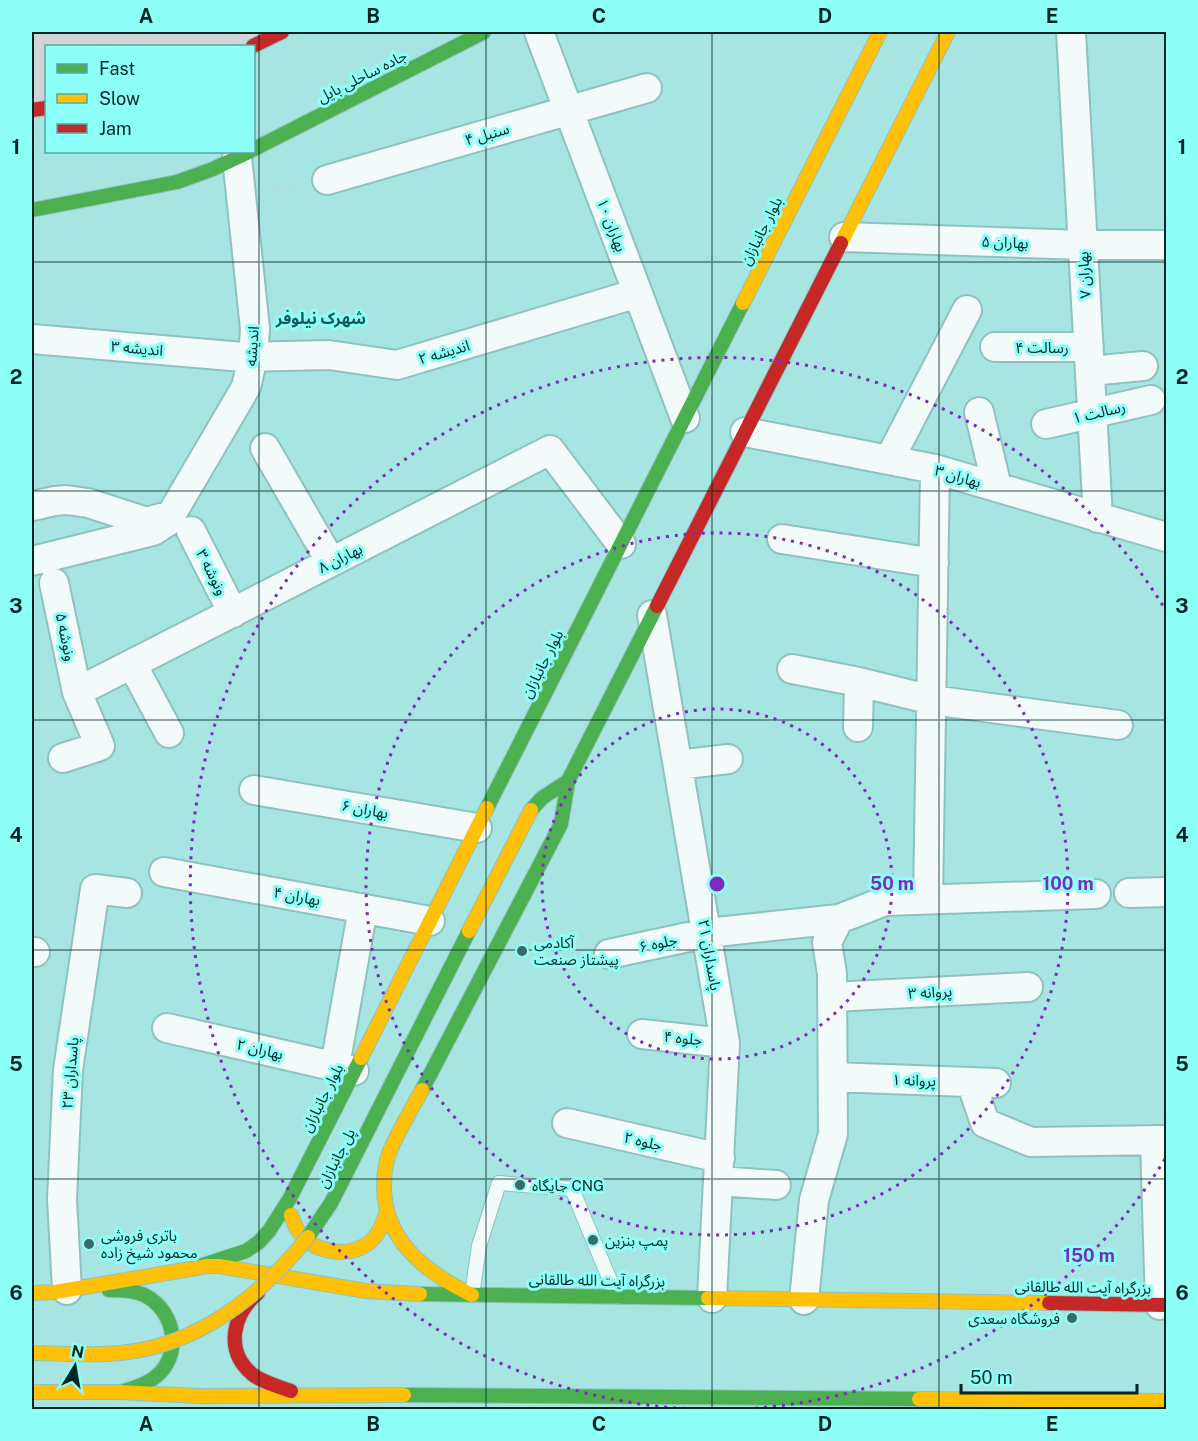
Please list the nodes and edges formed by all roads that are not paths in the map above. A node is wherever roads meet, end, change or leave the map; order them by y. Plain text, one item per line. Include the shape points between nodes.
1 (282, 32) edge
2 (484, 32) edge
3 (539, 32) edge
4 (880, 32) edge
5 (948, 32) edge
6 (1071, 32) edge
7 (255, 45) edge
8 (647, 88) dead end
9 (569, 110) junction
10 (255, 148) edge
11 (246, 153) edge
12 (327, 180) road end
13 (32, 210) edge
14 (844, 237) junction
15 (1083, 244) junction
16 (1167, 245) edge
17 (638, 293) junction
18 (967, 310) dead end
19 (32, 339) edge
20 (995, 347) dead end
21 (248, 357) junction
22 (1089, 359) junction
23 (1143, 366) dead end
24 (1151, 400) dead end
25 (980, 412) dead end
26 (1092, 414) junction
27 (685, 418) junction
28 (1046, 424) dead end
29 (745, 432) junction
30 (265, 448) dead end
31 (889, 460) junction
32 (935, 469) junction
33 (997, 487) junction
34 (32, 506) edge
35 (1098, 518) junction
36 (181, 523) junction
37 (135, 526) junction
38 (1167, 537) edge
39 (782, 539) dead end
40 (621, 544) junction
41 (32, 561) edge
42 (332, 562) junction
43 (934, 563) junction
44 (54, 583) dead end
45 (233, 612) junction
46 (652, 615) junction
47 (132, 664) junction
48 (792, 669) dead end
49 (859, 682) junction
50 (77, 692) junction
51 (932, 699) junction
52 (1118, 725) dead end
53 (858, 727) dead end
54 (169, 733) dead end
55 (63, 758) dead end
56 (728, 759) dead end
57 (678, 765) junction
58 (568, 781) junction
59 (254, 790) dead end
60 (477, 828) junction
61 (164, 872) dead end
62 (1167, 892) edge
63 (127, 893) dead end
64 (1129, 893) dead end
65 (1096, 894) dead end
66 (928, 899) junction
67 (363, 908) junction
68 (839, 919) junction
69 (430, 921) junction
70 (707, 933) junction
71 (609, 954) dead end
72 (1028, 987) dead end
73 (832, 997) junction
74 (167, 1028) dead end
75 (642, 1034) dead end
76 (725, 1043) junction
77 (345, 1068) junction
78 (833, 1077) junction
79 (567, 1123) dead end
80 (1161, 1140) edge
81 (719, 1169) junction
82 (776, 1185) dead end
83 (290, 1198) junction
84 (386, 1214) junction
85 (191, 1269) junction
86 (46, 1292) edge
87 (378, 1293) junction
88 (472, 1295) junction
89 (617, 1297) junction
90 (712, 1298) junction
91 (804, 1300) junction
92 (1163, 1305) edge
93 (32, 1353) edge
94 (32, 1392) edge
95 (119, 1392) junction
96 (300, 1394) junction
97 (1167, 1401) edge
98 (392, 1402) edge
99 (198, 1403) edge
100 (654, 1403) edge
101 (755, 1404) edge
102 (969, 1405) edge

1 - 7 main road
2 - 10 main road, جاده ساحلی بایل
3 - 9 street, بهاران ۱۰
4 - 27 main road, بلوار جانبازان
5 - 14 main road
6 - 15 street, بهاران ۷
8 - 9 street, سنبل ۴
9 - 12 street, سنبل ۴
9 - 17 street, بهاران ۱۰
11 - 13 main road, جاده ساحلی بایل via 177,182
11 - 21 street, اندیشه via 255,329
14 - 15 street, بهاران ۵
14 - 29 main road
15 - 16 street, بهاران ۵
15 - 22 street, بهاران ۷
17 - 21 street, اندیشه ۲ via 397,365 329,355
17 - 27 street, بهاران ۱۰
18 - 31 street
19 - 21 street, اندیشه ۳
20 - 22 street, رسالت ۴
21 - 36 street, اندیشه via 246,387
22 - 23 street, رسالت ۴
22 - 26 street, بهاران ۷
24 - 26 street, رسالت ۱
25 - 33 street
26 - 28 street, رسالت ۱
26 - 35 street, بهاران ۷
27 - 40 main road, بلوار جانبازان
29 - 31 street, بهاران ۳
29 - 46 main road
30 - 42 street
31 - 32 street, بهاران ۳
32 - 33 street, بهاران ۳
32 - 43 street
33 - 35 street, بهاران ۳
34 - 37 street via 78,501
35 - 38 street, بهاران ۳
36 - 37 street via 147,522
36 - 45 street, ونوشه ۳
37 - 41 street
39 - 43 street
40 - 42 street, بهاران ۸ via 550,450
40 - 60 main road, بلوار جانبازان
42 - 45 street, بهاران ۸
43 - 51 street
44 - 50 street, ونوشه ۵
45 - 47 street, بهاران ۸
46 - 57 street, پاسداران ۲۱
46 - 58 main road
47 - 50 street, بهاران ۸
47 - 54 street
48 - 49 street
49 - 51 street
49 - 53 street
50 - 55 street via 100,746
51 - 52 street
51 - 66 street
56 - 57 street
57 - 70 street, پاسداران ۲۱
58 - 84 main road via 561,824 389,1153 383,1183
58 - 93 main road, پل جانبازان, bridge via 531,810 331,1203 282,1270 221,1318 159,1346 122,1353
59 - 60 street, بهاران ۶
60 - 69 main road, بلوار جانبازان
61 - 67 street, بهاران ۴
62 - 64 street
63 - 86 street, پاسداران ۲۳ via 95,889 68,1070 62,1199
65 - 66 street, جلوه ۶
66 - 68 street, جلوه ۶ via 885,901
67 - 69 street, بهاران ۴
67 - 77 street
68 - 70 street, جلوه ۶
68 - 73 street via 827,942
69 - 77 main road, بلوار جانبازان
70 - 71 street, جلوه ۶
70 - 76 street, پاسداران ۲۱
72 - 73 street, پروانه ۳
73 - 78 street
74 - 77 street, بهاران ۲
75 - 76 street, جلوه ۴
76 - 81 street, پاسداران ۲۱
77 - 83 main road, بلوار جانبازان
78 - 80 street, پروانه ۱ via 984,1083 985,1123 1031,1142
78 - 91 street via 833,1134 814,1200
79 - 81 street, جلوه ۲
80 - 92 street
81 - 82 street, جلوه ۲
81 - 90 street, پاسداران ۲۱
83 - 84 main road via 293,1222 299,1233 328,1252 341,1253 363,1246 380,1230
83 - 85 main road, بلوار جانبازان via 254,1246
84 - 88 main road via 411,1254 440,1280
85 - 86 main road, بزرگراه آیت الله طالقانی
85 - 87 main road, بزرگراه آیت الله طالقانی via 219,1266
86 - 95 main road via 134,1291 156,1302 164,1311 173,1333 171,1357 157,1377
87 - 88 main road, بزرگراه آیت الله طالقانی
87 - 96 main road via 282,1286 262,1291 246,1303 234,1330 240,1359 253,1375
88 - 89 main road, بزرگراه آیت الله طالقانی
88 - 89 lane via 479,1246 499,1183 572,1189
89 - 90 main road, بزرگراه آیت الله طالقانی
90 - 91 main road, بزرگراه آیت الله طالقانی
91 - 92 main road, بزرگراه آیت الله طالقانی
94 - 95 main road
95 - 99 main road
96 - 98 main road
96 - 99 main road
97 - 102 main road
98 - 100 main road
100 - 101 main road
101 - 102 main road

